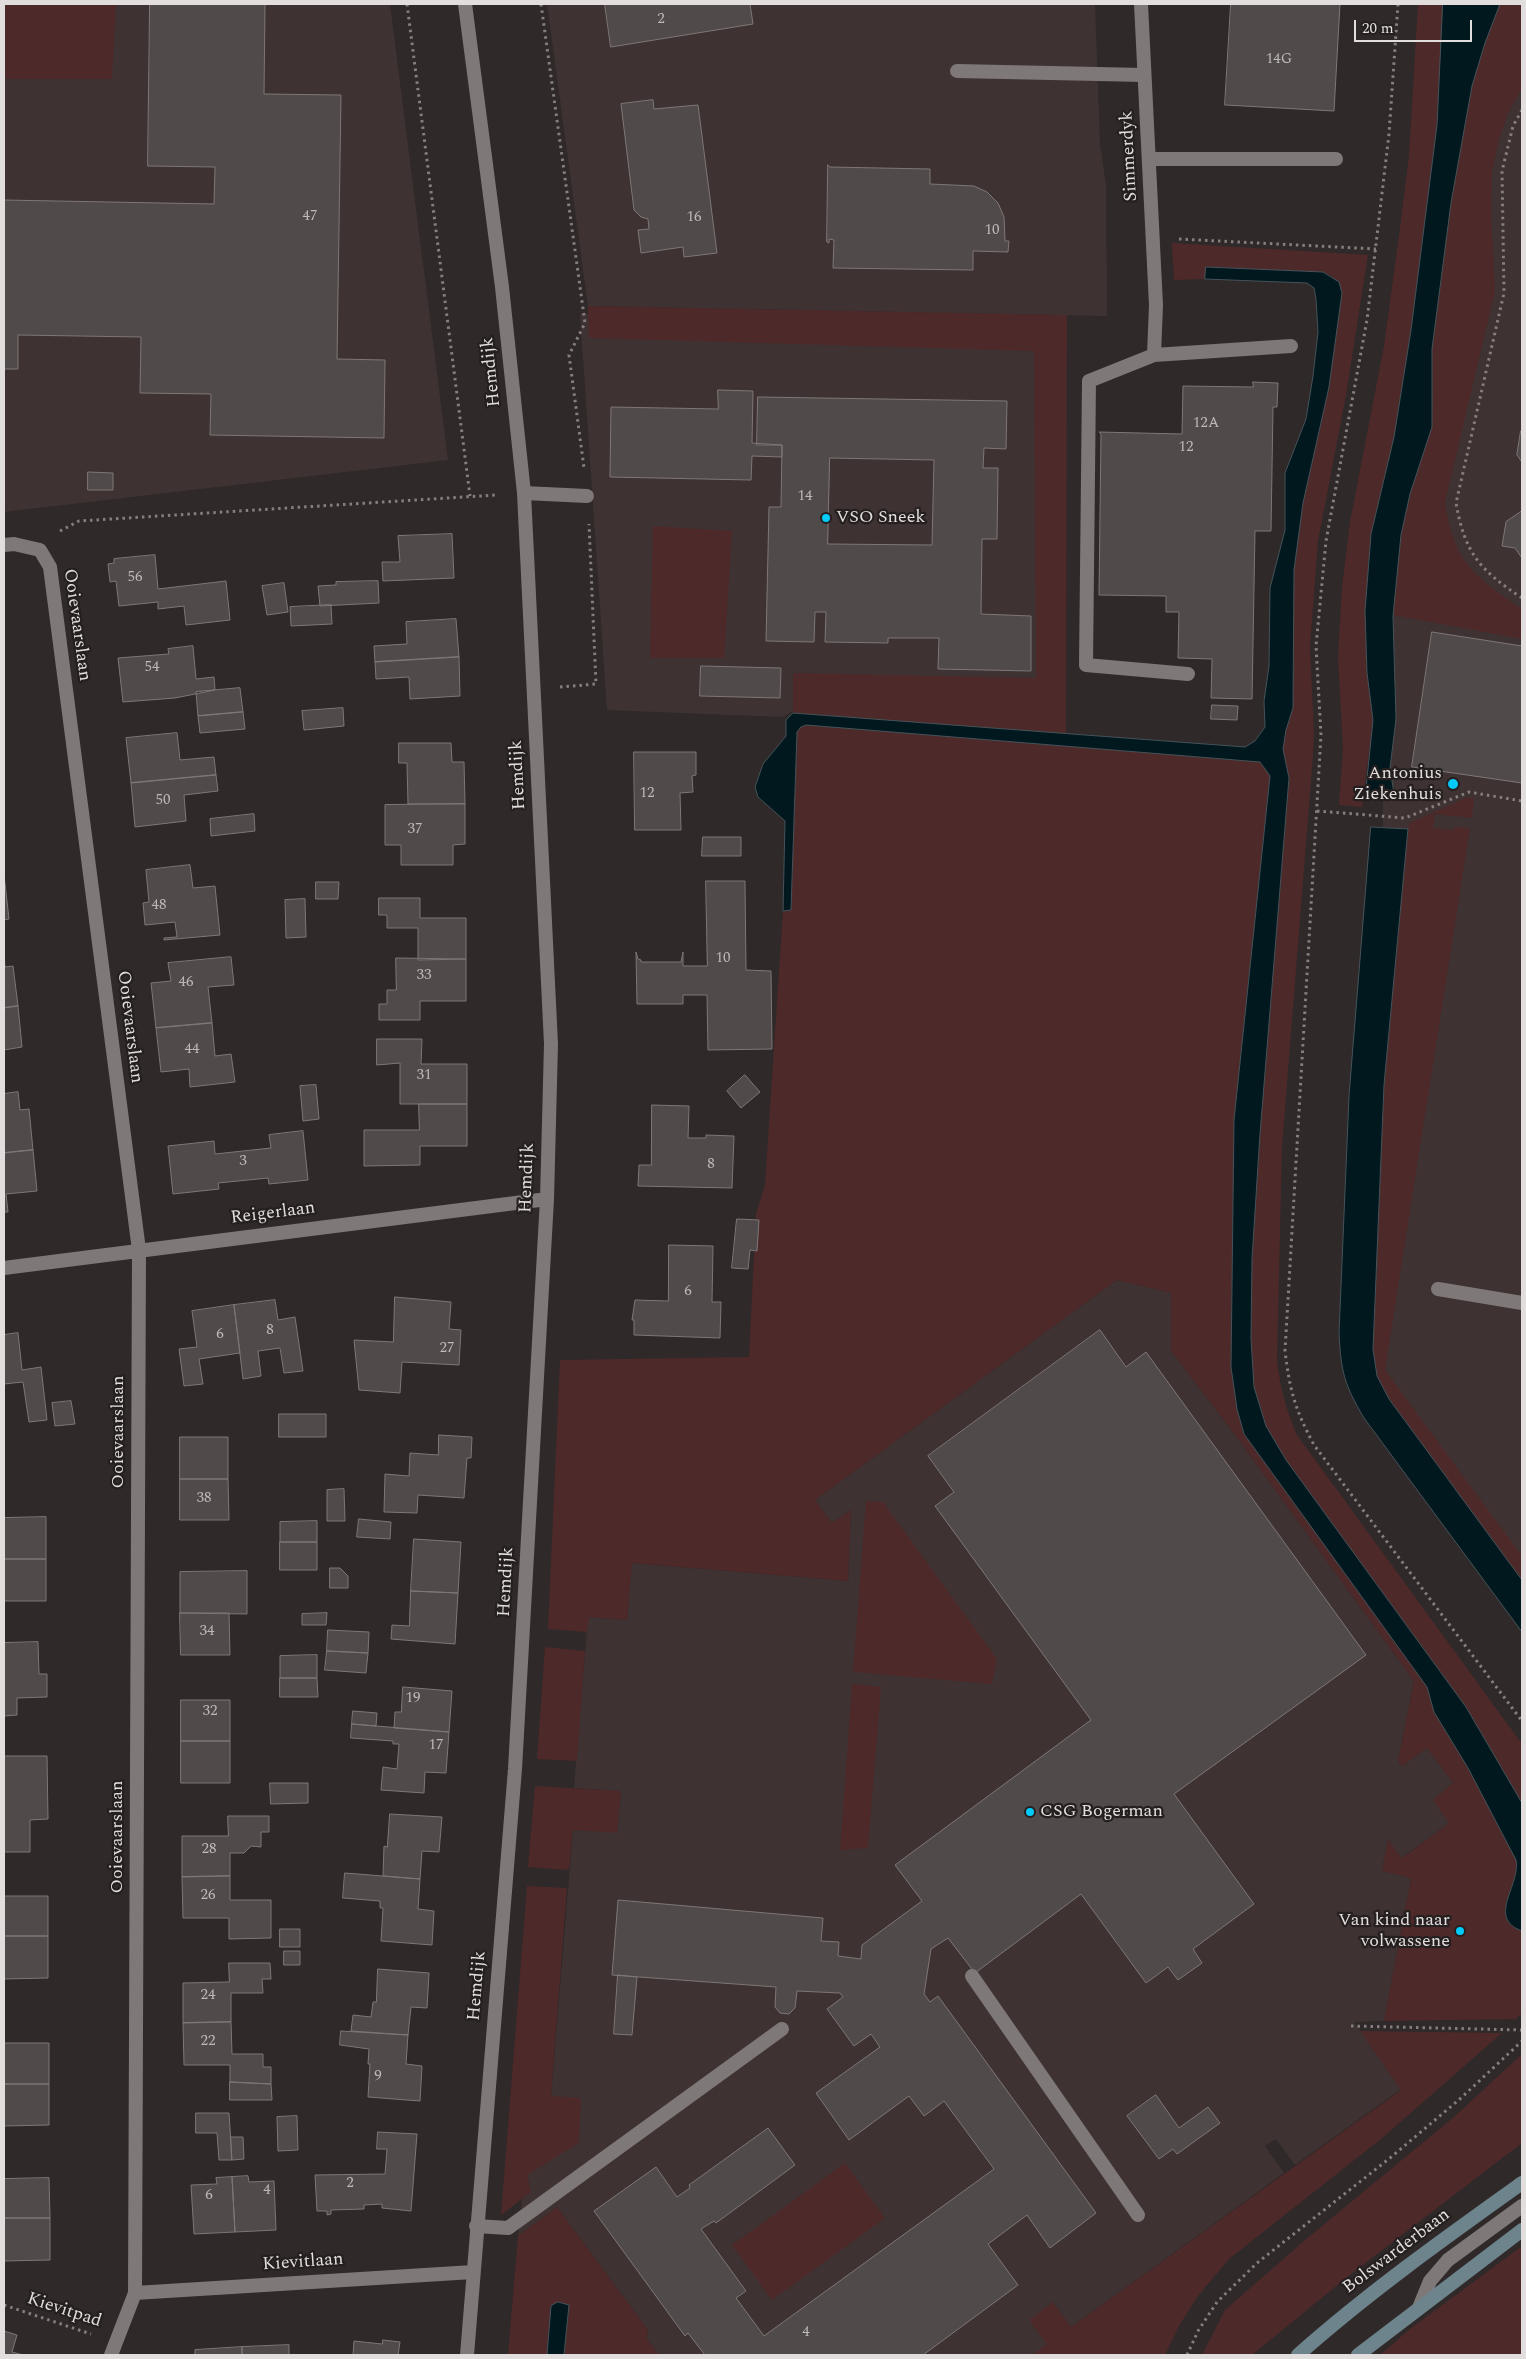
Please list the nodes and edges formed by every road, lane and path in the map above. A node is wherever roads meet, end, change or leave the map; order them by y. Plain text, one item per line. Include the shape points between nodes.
1 (408, 4) edge
2 (465, 4) edge
3 (541, 4) edge
4 (1141, 4) edge
5 (1398, 4) edge
6 (957, 71) dead end
7 (1144, 75) junction
8 (1522, 110) edge
9 (1149, 159) junction
10 (1336, 159) dead end
11 (1153, 237) junction
12 (1376, 249) junction
13 (1291, 346) dead end
14 (1154, 356) junction
15 (524, 493) junction
16 (470, 496) junction
17 (588, 496) junction
18 (4, 545) edge
19 (40, 550) junction
20 (1522, 598) edge
21 (1188, 674) dead end
22 (533, 689) junction
23 (1522, 801) edge
24 (1317, 811) junction
25 (547, 1199) junction
26 (139, 1250) junction
27 (4, 1268) edge
28 (1438, 1289) dead end
29 (1522, 1303) edge
30 (1522, 1721) edge
31 (972, 1976) dead end
32 (1350, 2026) dead end
33 (782, 2029) dead end
34 (1522, 2030) edge
35 (1522, 2041) edge
36 (1522, 2183) edge
37 (1522, 2206) edge
38 (1138, 2215) dead end
39 (476, 2226) junction
40 (1522, 2230) edge
41 (473, 2272) junction
42 (135, 2293) junction
43 (4, 2305) edge
44 (1419, 2308) junction
45 (113, 2349) edge
46 (467, 2355) edge
47 (1187, 2355) edge
48 (1298, 2355) edge
49 (1358, 2355) edge

1 - 16 path
2 - 15 street, Hemdijk via 502,287
3 - 17 path via 585,323 569,356
4 - 7 street, Simmerdyk
5 - 12 path via 1389,134
6 - 7 street
7 - 9 street, Simmerdyk
8 - 20 path via 1513,126 1502,171 1504,293 1456,503 1461,531 1474,557 1493,578
9 - 10 street
9 - 11 street, Simmerdyk
11 - 12 path
11 - 14 street, Simmerdyk
12 - 24 path via 1357,375 1326,541 1316,646 1321,735
13 - 14 street
14 - 21 street via 1089,381 1086,665
15 - 16 path
15 - 17 street
15 - 22 street, Hemdijk
16 - 19 path via 79,520 59,532
17 - 22 path via 596,684
18 - 19 street
19 - 26 street, Ooievaarslaan via 50,567
22 - 25 street, Hemdijk via 551,1044
23 - 24 path via 1469,792 1405,818
24 - 30 path via 1285,1351 1290,1391 1314,1445
25 - 26 street, Reigerlaan
25 - 39 street, Hemdijk via 515,1769
26 - 27 street, Reigerlaan
26 - 42 street, Ooievaarslaan
28 - 29 street
31 - 38 street
32 - 34 path
33 - 39 street via 508,2228
35 - 47 path via 1390,2158 1257,2262 1217,2302
36 - 48 main road, Bolswarderbaan via 1395,2275
37 - 44 street, Bolswarderbaan via 1448,2260 1430,2281
39 - 41 street, Hemdijk
40 - 44 main road
41 - 42 street, Kievitlaan
41 - 46 street, Hemdijk
42 - 45 street, Ooievaarslaan
43 - 45 path, Kievitpad
44 - 49 main road

